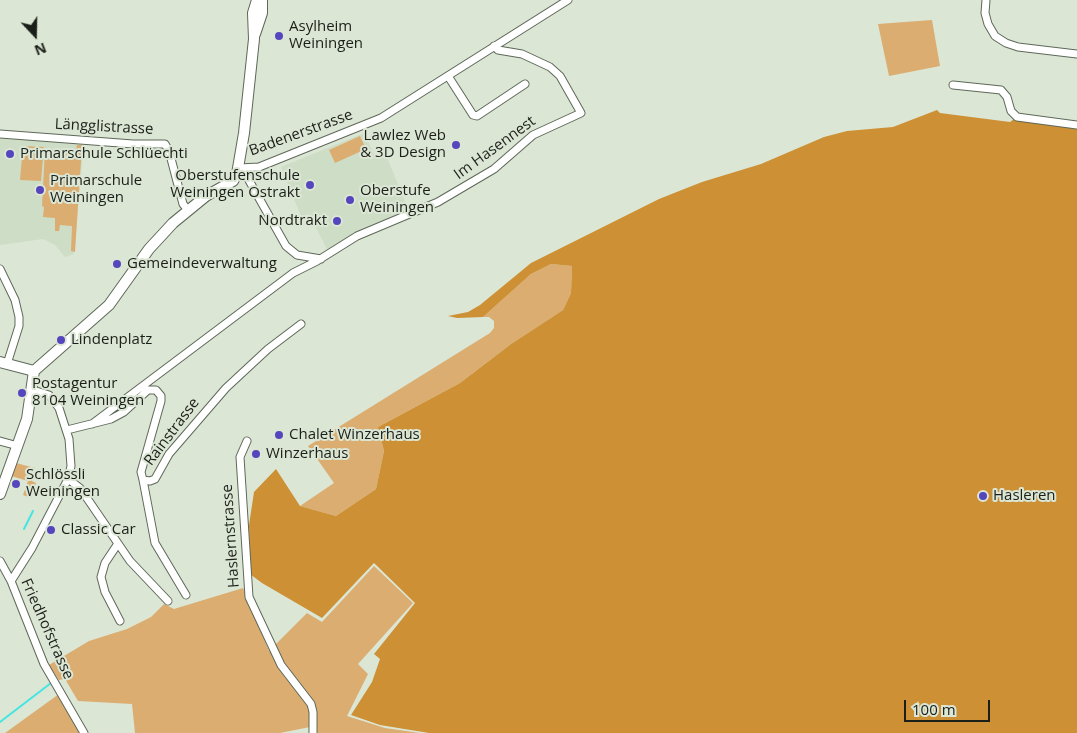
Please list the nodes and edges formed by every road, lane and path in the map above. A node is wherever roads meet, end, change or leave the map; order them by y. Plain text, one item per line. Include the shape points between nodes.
1 (257, 0) edge
2 (262, 0) edge
3 (568, 0) edge
4 (986, 0) edge
5 (254, 39) junction
6 (494, 46) junction
7 (1077, 54) edge
8 (448, 76) junction
9 (525, 84) dead end
10 (953, 85) dead end
11 (1077, 125) edge
12 (0, 134) edge
13 (239, 168) junction
14 (188, 210) junction
15 (321, 259) junction
16 (0, 269) edge
17 (300, 324) dead end
18 (3, 363) edge
19 (34, 371) junction
20 (33, 390) junction
21 (92, 424) junction
22 (67, 430) junction
23 (0, 441) edge
24 (247, 441) dead end
25 (18, 446) junction
26 (68, 479) junction
27 (143, 480) junction
28 (0, 494) edge
29 (117, 545) junction
30 (0, 561) edge
31 (11, 581) junction
32 (186, 596) dead end
33 (168, 601) dead end
34 (120, 621) dead end
35 (84, 733) edge
36 (313, 733) edge

1 - 5 street via 253,12
2 - 5 street via 262,14
3 - 6 street, Badenerstrasse
4 - 7 street via 988,24 995,36 1006,43
5 - 13 street
6 - 8 street, Badenerstrasse
6 - 15 street, Im Hasennest via 550,67 560,76 581,113 532,135 494,169 438,202 372,229
8 - 9 street via 473,115 477,116
8 - 13 street, Badenerstrasse via 367,125 259,167
10 - 11 street via 1001,90 1017,118
12 - 14 street, Längglistrasse via 165,144 170,150 183,204
13 - 14 street, Badenerstrasse via 233,181
13 - 15 street via 286,246 297,255
14 - 19 street, Badenerstrasse via 149,249 109,305
15 - 21 street via 278,282
16 - 18 street via 15,300 19,317 19,326
17 - 27 street, Rainstrasse via 268,348 226,388 169,454 155,478
18 - 19 street
19 - 20 street
20 - 22 street via 53,399
20 - 25 street
21 - 22 street, Rainstrasse
21 - 27 street, Rainstrasse via 118,416 148,390 159,393 161,401 142,465
22 - 26 street via 71,455
23 - 25 street
24 - 36 street, Haslernstrasse via 240,458 249,597 277,658 311,704
25 - 28 street
26 - 29 street via 80,488
26 - 31 street via 20,571
27 - 32 street via 155,543
29 - 33 street
29 - 34 street via 105,563 101,577
30 - 31 street, Friedhofstrasse
31 - 35 street, Friedhofstrasse via 44,664

